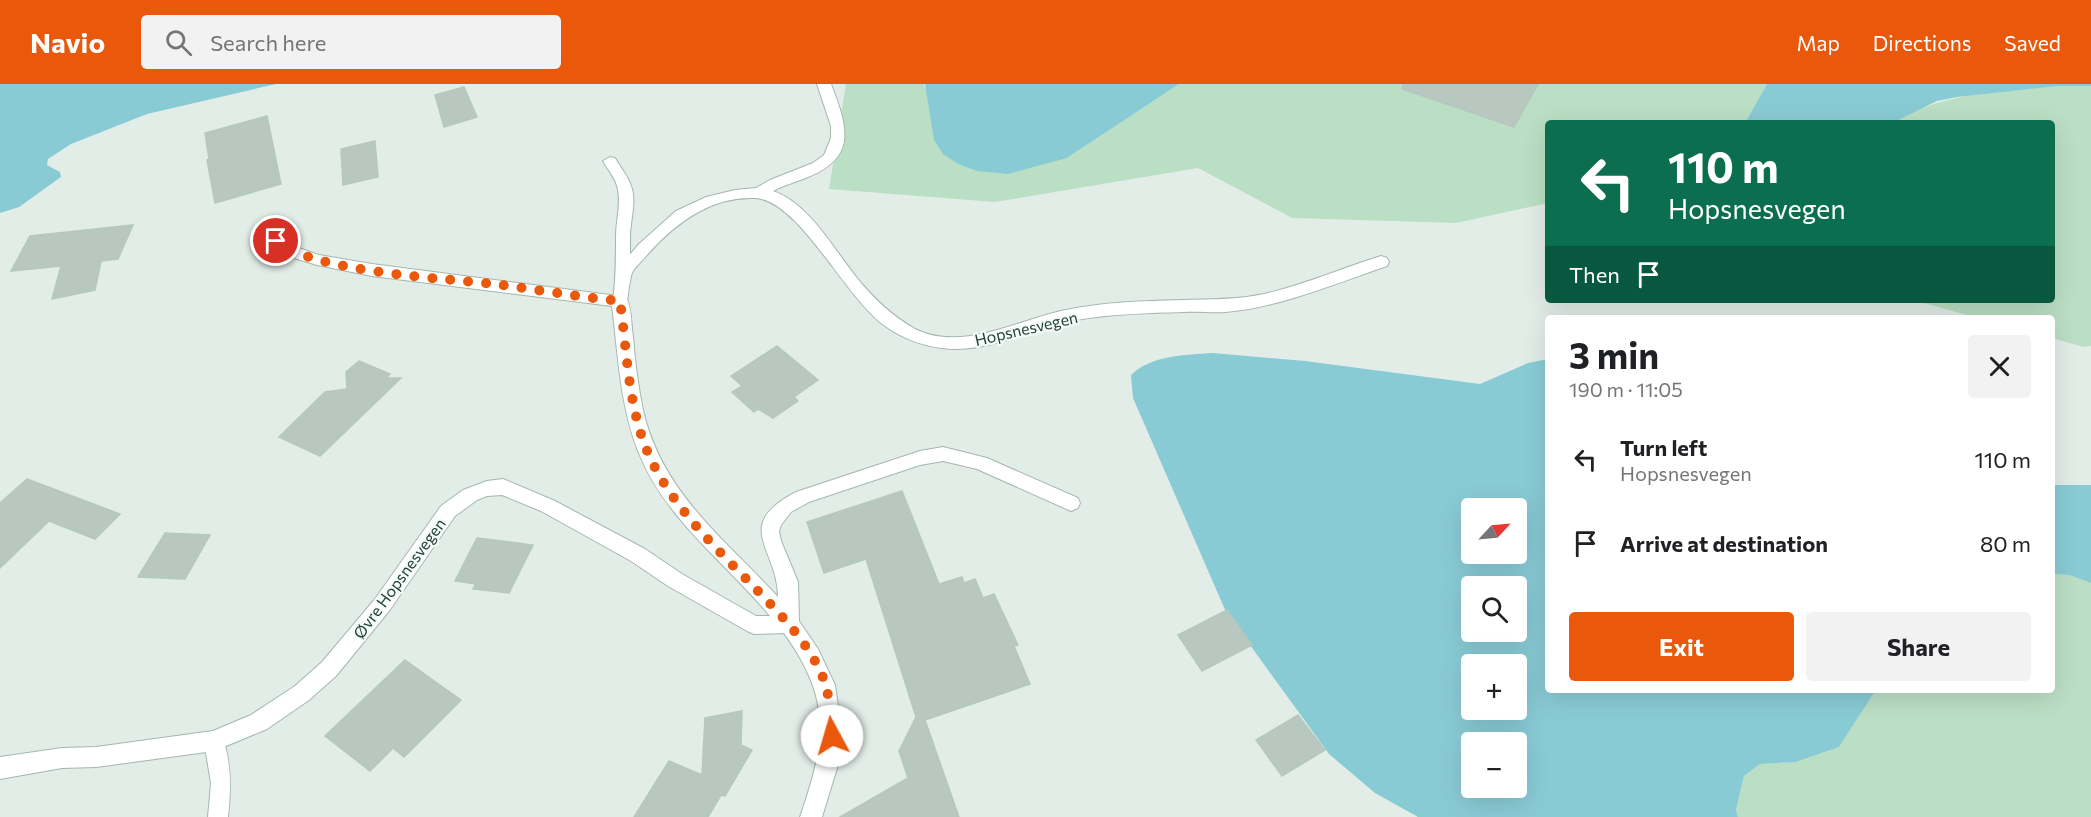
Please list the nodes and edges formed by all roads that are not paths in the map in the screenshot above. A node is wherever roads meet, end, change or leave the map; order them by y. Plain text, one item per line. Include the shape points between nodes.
1 (824, 84) edge
2 (610, 161) dead end
3 (760, 194) junction
4 (266, 233) dead end
5 (1381, 262) dead end
6 (621, 291) junction
7 (1071, 503) dead end
8 (789, 624) junction
9 (214, 741) junction
10 (0, 768) edge
11 (218, 817) edge
12 (811, 817) edge

1 - 3 street, Hopsnesvegen via 836,115 839,145 823,165 774,182
2 - 6 lane via 625,187
3 - 5 street, Hopsnesvegen via 780,200 802,222 890,325 940,342 967,341 1064,317 1180,306 1225,306 1271,298
3 - 6 street, Hopsnesvegen via 714,198 680,214 650,240 623,274
4 - 6 street via 287,250 372,270
6 - 8 street via 635,413 643,444 658,474 699,529
7 - 8 street via 981,464 943,454 803,497 784,507 770,531 788,582
8 - 9 street, Øvre Hopsnesvegen via 754,626 548,506 503,487 487,489 470,495 448,511 382,605 329,669 259,722
8 - 12 street via 826,687 831,726 830,760
9 - 10 street, Øvre Hopsnesvegen
9 - 11 lane via 221,783

